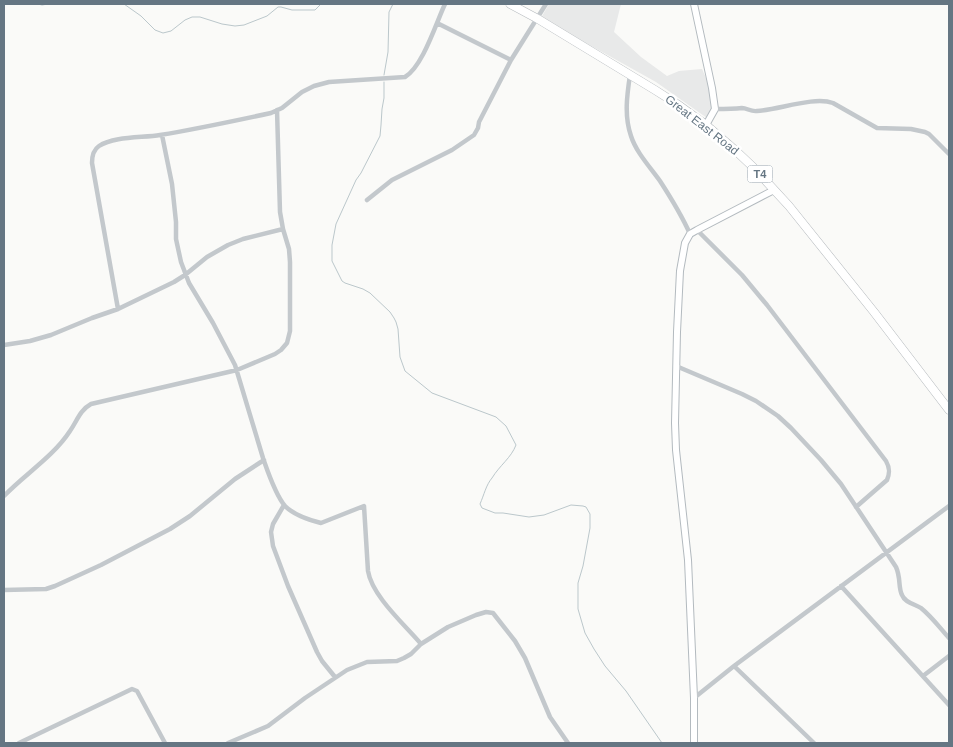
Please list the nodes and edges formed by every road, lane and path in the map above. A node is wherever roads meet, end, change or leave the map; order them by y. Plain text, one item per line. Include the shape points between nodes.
1 (445, 4) edge
2 (510, 4) edge
3 (546, 4) edge
4 (694, 4) edge
5 (538, 19) junction
6 (437, 23) junction
7 (511, 60) junction
8 (630, 74) junction
9 (715, 109) junction
10 (277, 110) junction
11 (706, 126) junction
12 (162, 135) junction
13 (949, 154) edge
14 (774, 190) junction
15 (367, 200) dead end
16 (283, 229) junction
17 (697, 230) junction
18 (690, 234) junction
19 (185, 275) junction
20 (118, 309) junction
21 (4, 344) edge
22 (676, 366) junction
23 (237, 370) junction
24 (949, 410) edge
25 (264, 460) junction
26 (4, 496) edge
27 (284, 505) junction
28 (949, 506) edge
29 (856, 507) junction
30 (886, 553) junction
31 (841, 586) junction
32 (4, 590) edge
33 (949, 638) edge
34 (421, 644) junction
35 (949, 656) edge
36 (734, 666) junction
37 (923, 676) junction
38 (335, 677) junction
39 (694, 698) junction
40 (949, 705) edge
41 (19, 743) edge
42 (165, 743) edge
43 (228, 743) edge
44 (568, 743) edge
45 (694, 743) edge
46 (814, 743) edge

1 - 6 street
2 - 5 highway, Great East Road / T4
3 - 5 street
4 - 9 street
5 - 7 street
5 - 8 highway, Great East Road / T4
6 - 7 street
6 - 10 street via 423,54 405,77 329,82 302,92
7 - 15 street via 474,135 452,150 392,180
8 - 11 highway, Great East Road / T4
8 - 18 street via 627,113 632,138
9 - 11 street
9 - 13 street via 742,108 754,112 827,101 877,128 925,132
10 - 12 street
10 - 16 street
11 - 14 highway, Great East Road / T4 via 742,156
12 - 19 street via 174,197 177,248
12 - 20 street via 109,142 94,151 92,164
14 - 17 street
14 - 24 highway, Great East Road / T4
16 - 19 street via 228,245
16 - 23 street via 290,262 289,340 274,354
17 - 18 street
17 - 29 street via 767,305 886,461 889,469 887,480
18 - 22 street via 680,271
19 - 20 street
19 - 23 street
20 - 21 street via 51,336
22 - 29 street via 756,400 778,416 821,460
22 - 39 street via 676,441 688,560
23 - 25 street
23 - 26 street via 87,406 57,448
25 - 27 street
25 - 32 street via 185,520 101,565 46,589
27 - 34 street via 321,523 364,506 369,579
27 - 38 street via 273,524 273,546 317,652
28 - 30 street
29 - 30 street
30 - 31 street
30 - 33 street via 899,574 904,598 925,612
31 - 36 street
31 - 37 street
34 - 38 street via 404,658 367,662
34 - 44 street via 476,615 494,613 525,658 550,718
35 - 37 street
36 - 39 street
36 - 46 street
37 - 40 street
38 - 43 street via 268,726
39 - 45 street
41 - 42 street via 134,689

